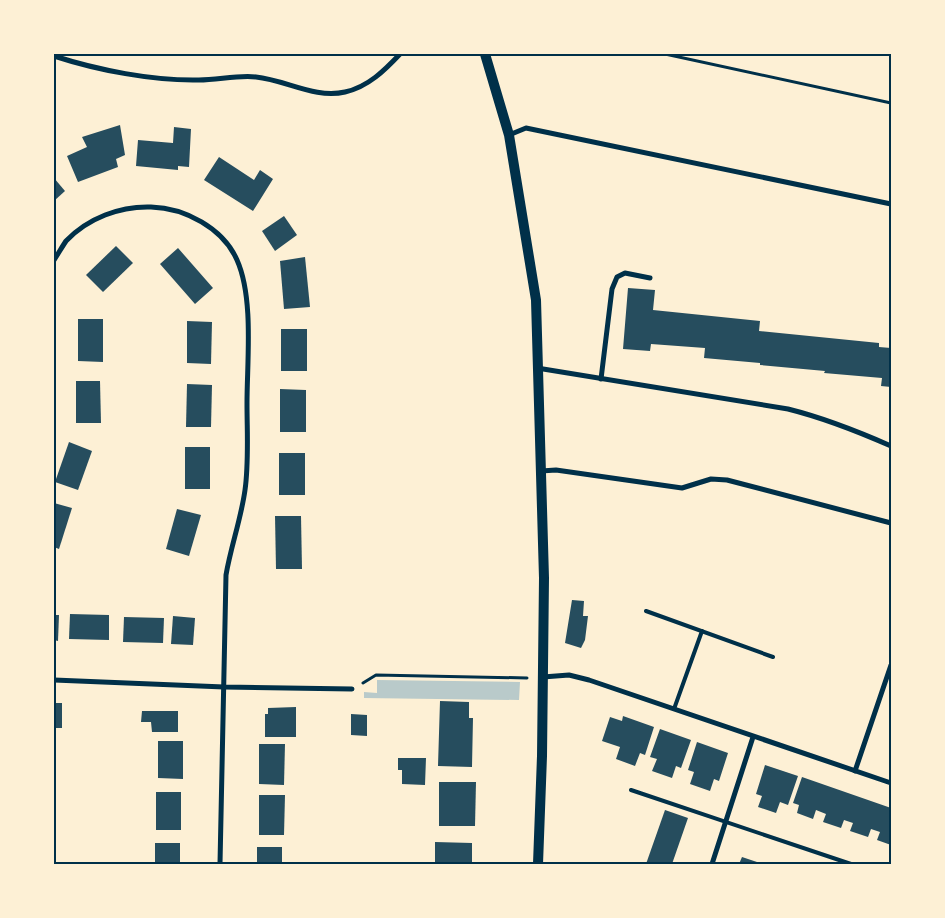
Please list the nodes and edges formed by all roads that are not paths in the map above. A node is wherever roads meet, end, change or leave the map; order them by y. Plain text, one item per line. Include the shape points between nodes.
1 (400, 54) edge
2 (485, 54) edge
3 (54, 56) edge
4 (510, 135) junction
5 (891, 204) edge
6 (54, 260) edge
7 (650, 278) dead end
8 (537, 368) junction
9 (601, 379) junction
10 (891, 446) edge
11 (540, 471) junction
12 (891, 523) edge
13 (646, 611) dead end
14 (702, 631) junction
15 (773, 657) dead end
16 (891, 665) edge
17 (543, 677) junction
18 (54, 680) edge
19 (224, 687) junction
20 (352, 689) road end
21 (674, 709) junction
22 (753, 737) junction
23 (855, 771) junction
24 (891, 783) edge
25 (631, 790) dead end
26 (725, 822) junction
27 (220, 864) edge
28 (538, 864) edge
29 (712, 864) edge
30 (851, 864) edge

1 - 3 street via 380,75 363,85 329,94 255,76 181,80 106,70
2 - 4 main road
4 - 5 street via 526,128
4 - 8 main road via 536,300
6 - 19 street via 66,242 88,223 136,206 173,210 202,222 224,239 237,260 247,306 246,472 242,509 226,575
7 - 9 street via 625,273 617,277 612,289
8 - 9 street
8 - 11 main road
9 - 10 street via 788,409 840,424
11 - 12 street via 556,470 682,488 711,479 727,480
11 - 17 main road
13 - 14 lane
14 - 15 lane
14 - 21 lane
16 - 23 street
17 - 21 street via 579,677
17 - 28 main road
18 - 19 street
19 - 20 street
19 - 27 street
21 - 22 street
22 - 23 street
22 - 26 street
23 - 24 street
25 - 26 lane
26 - 29 street
26 - 30 lane

